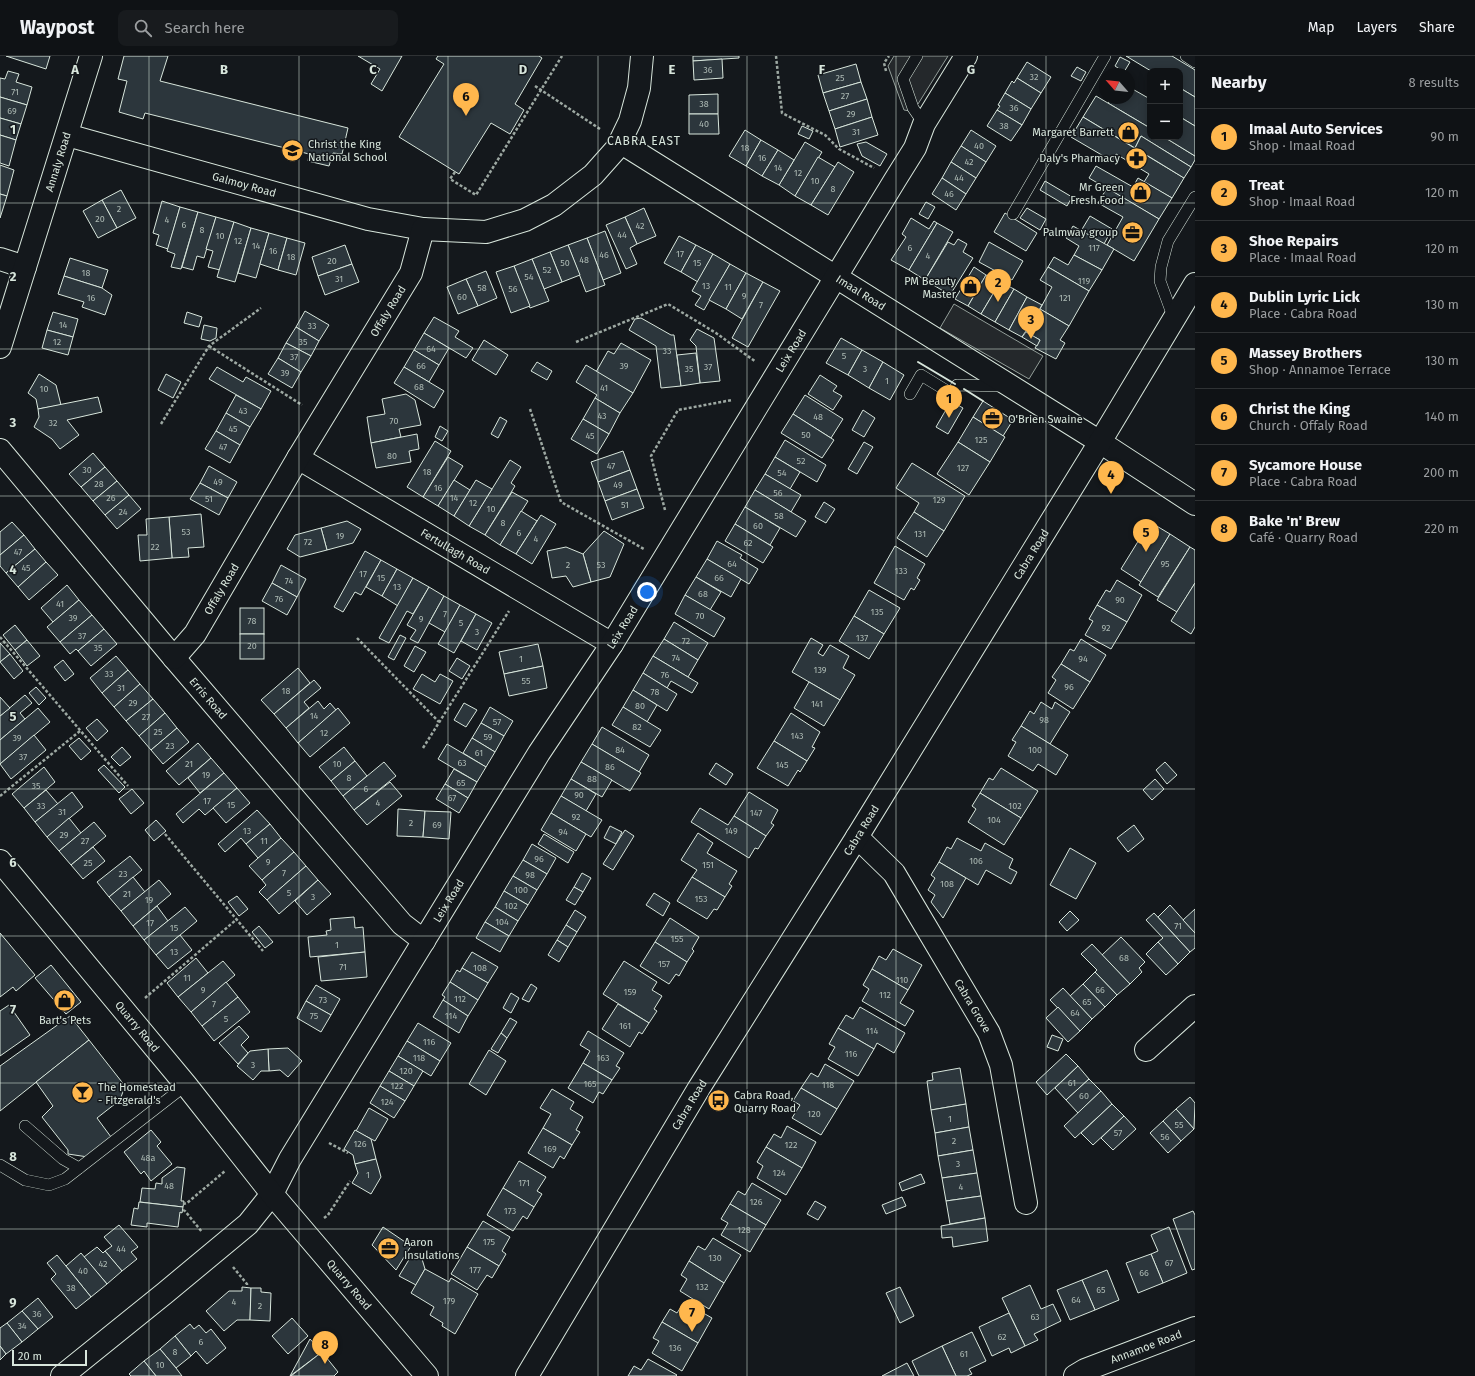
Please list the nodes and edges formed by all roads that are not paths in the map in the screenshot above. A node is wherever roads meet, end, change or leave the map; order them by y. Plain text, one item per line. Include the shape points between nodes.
1 (91, 56) edge
2 (642, 56) edge
3 (917, 56) edge
4 (966, 56) edge
5 (1105, 56) edge
6 (1186, 56) edge
7 (1195, 62) edge
8 (924, 124) junction
9 (67, 135) junction
10 (620, 142) junction
11 (1195, 197) edge
12 (1013, 214) dead end
13 (423, 229) junction
14 (0, 259) edge
15 (25, 267) junction
16 (836, 277) junction
17 (1195, 284) edge
18 (1174, 320) junction
19 (0, 347) edge
20 (1010, 386) junction
21 (910, 394) dead end
22 (1100, 442) junction
23 (0, 450) edge
24 (298, 458) junction
25 (1195, 504) edge
26 (612, 644) junction
27 (174, 658) junction
28 (857, 837) junction
29 (0, 861) edge
30 (424, 941) junction
31 (1195, 1006) edge
32 (1146, 1050) dead end
33 (186, 1085) junction
34 (25, 1126) dead end
35 (0, 1165) edge
36 (79, 1168) junction
37 (272, 1194) junction
38 (1026, 1203) dead end
39 (1195, 1328) edge
40 (62, 1376) edge
41 (427, 1376) edge
42 (527, 1376) edge
43 (1075, 1376) edge

1 - 9 street, Annaly Road
2 - 10 street via 639,88 630,121
3 - 8 lane via 903,79 913,108
4 - 8 street, Leix Road
5 - 12 lane
6 - 7 lane
8 - 16 street, Leix Road via 915,148
9 - 13 street, Galmoy Road via 368,219
9 - 15 street, Annaly Road
10 - 13 street via 593,175 554,205 525,220 486,232
10 - 16 street, Imaal Road
11 - 18 lane via 1168,241 1161,267 1160,281
13 - 24 street, Offaly Road via 411,273
14 - 15 street
15 - 19 street, Annaly Road
16 - 20 street, Imaal Road
16 - 26 street, Leix Road
17 - 18 street, Cabra Road
18 - 22 street, Cabra Road
20 - 21 lane via 957,385 952,394 921,375
20 - 22 street, Imaal Road
22 - 25 street, Imaal Road
22 - 28 street, Cabra Road
23 - 27 street, Erris Road
24 - 26 street, Fertullagh Road
24 - 27 street, Offaly Road via 195,634
26 - 30 street, Leix Road via 539,753
27 - 30 street, Erris Road via 402,924
28 - 38 street, Cabra Grove via 894,873 989,1033 1001,1065
28 - 42 street, Cabra Road via 699,1088
29 - 33 street, Quarry Road
30 - 37 street, Leix Road via 290,1159
31 - 32 street
33 - 36 lane
33 - 37 street, Quarry Road
34 - 36 lane via 63,1159
35 - 36 lane via 25,1180 48,1185 66,1179
37 - 40 street via 248,1224
37 - 41 street, Quarry Road
39 - 43 street, Annamoe Road

